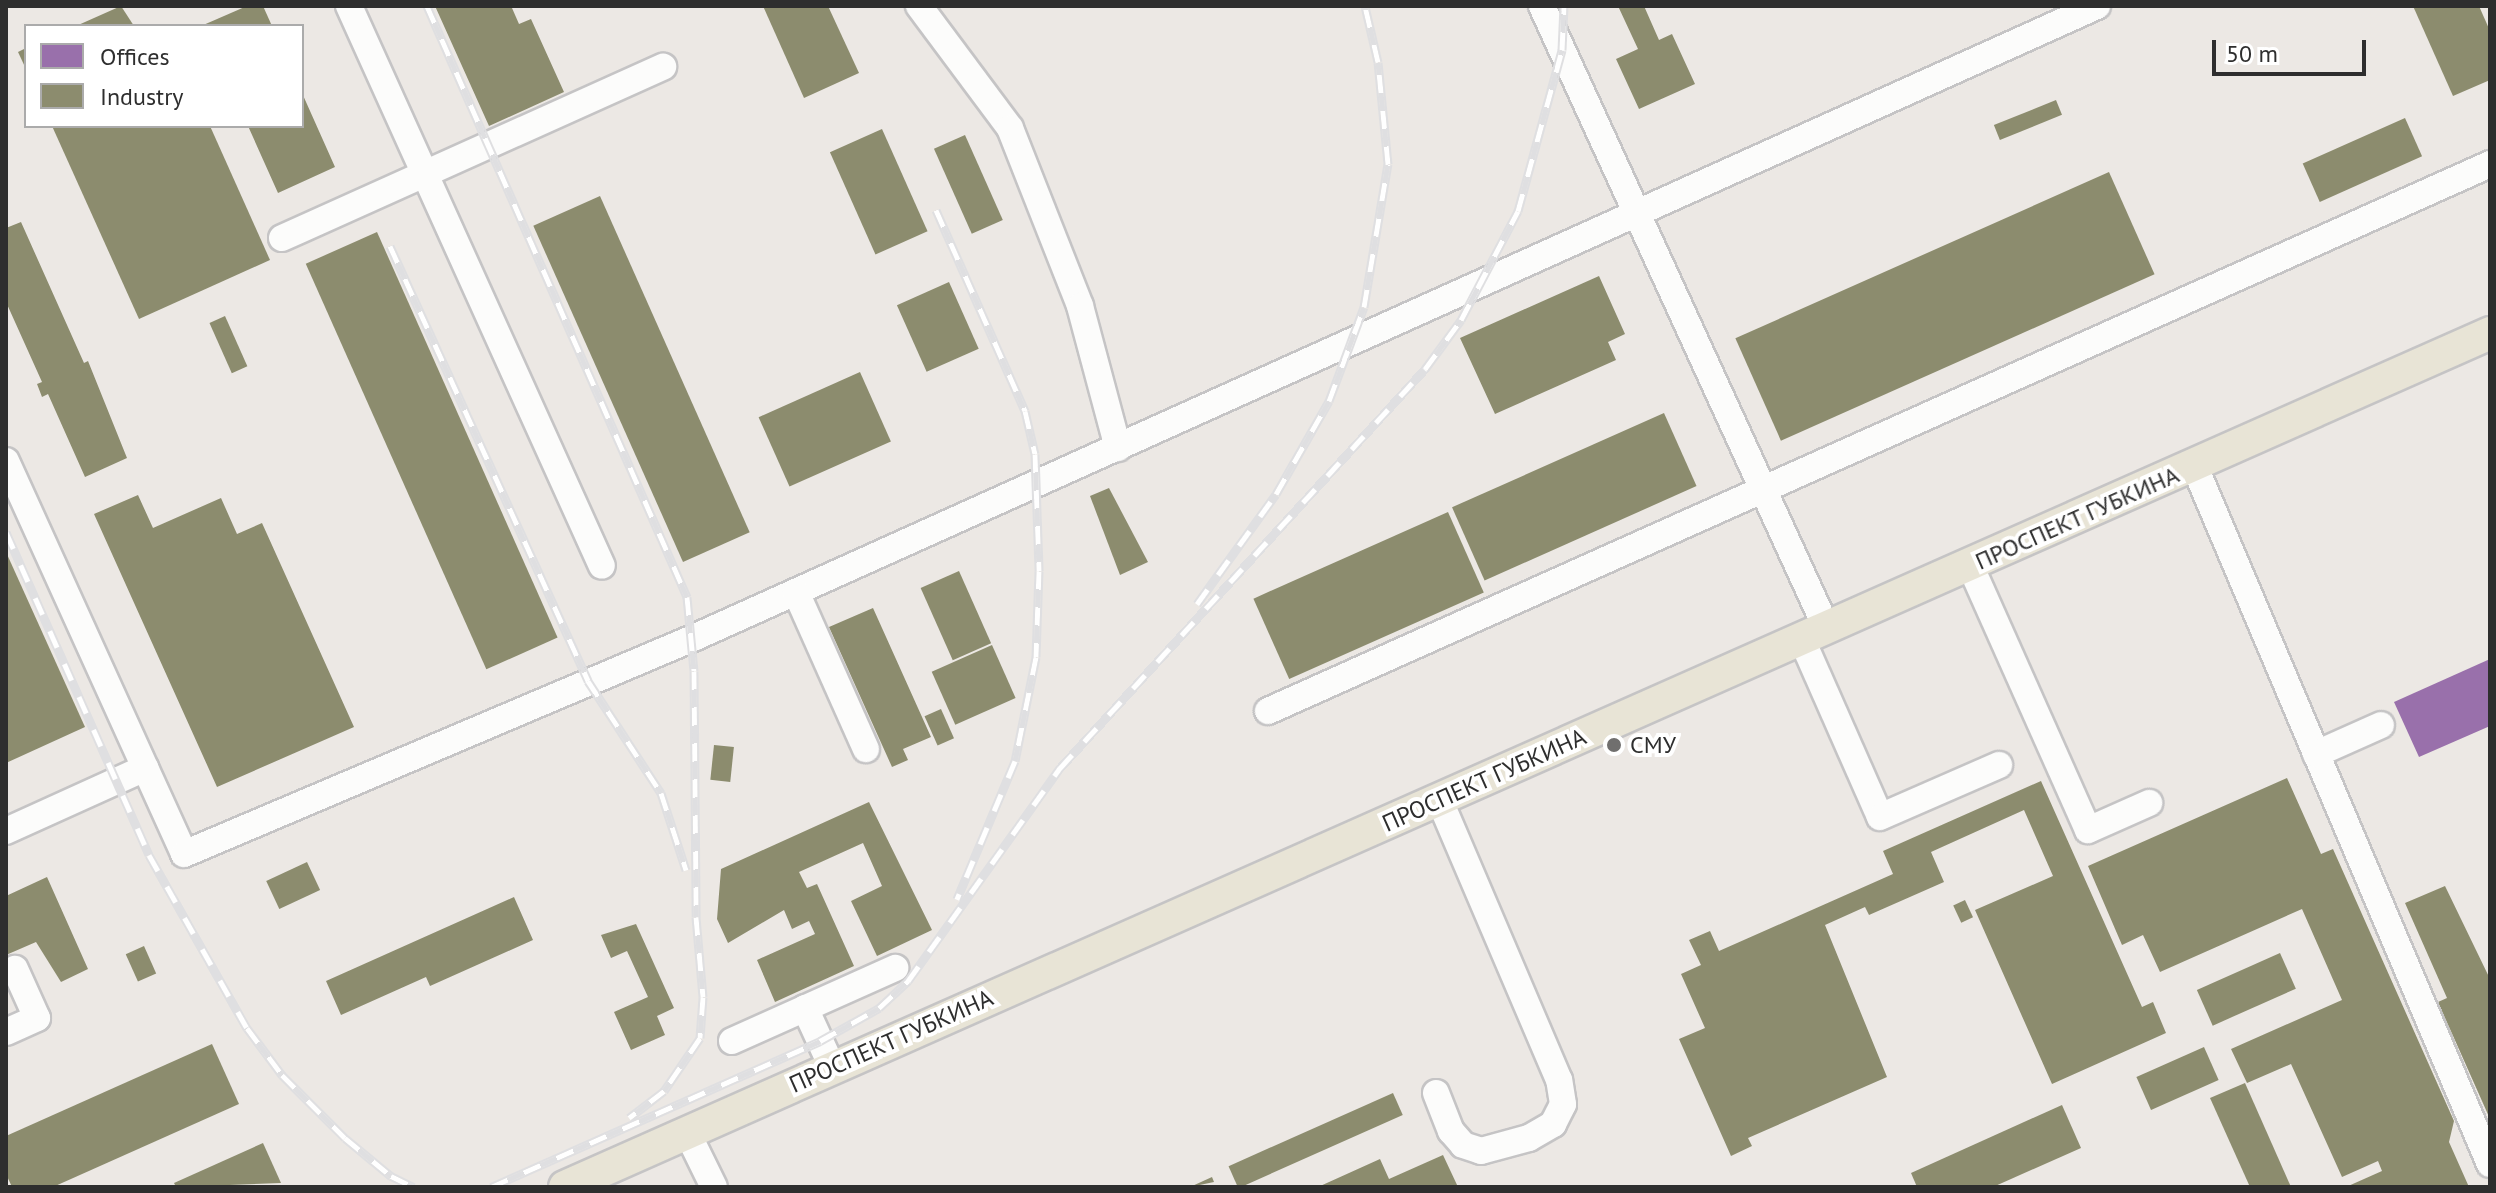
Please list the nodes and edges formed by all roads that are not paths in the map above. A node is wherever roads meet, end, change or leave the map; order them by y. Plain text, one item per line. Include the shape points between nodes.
1 (349, 6) edge
2 (919, 6) edge
3 (1542, 6) edge
4 (2097, 6) edge
5 (663, 67) dead end
6 (2490, 164) edge
7 (425, 174) junction
8 (1636, 214) junction
9 (282, 238) dead end
10 (2490, 333) edge
11 (1118, 448) junction
12 (6, 461) edge
13 (2194, 465) junction
14 (1766, 491) junction
15 (1970, 565) junction
16 (602, 566) dead end
17 (796, 592) junction
18 (1815, 635) junction
19 (1268, 711) dead end
20 (2381, 725) dead end
21 (866, 749) dead end
22 (2316, 754) junction
23 (1999, 765) dead end
24 (145, 768) junction
25 (1439, 799) junction
26 (2149, 803) dead end
27 (6, 831) edge
28 (895, 968) dead end
29 (15, 969) dead end
30 (805, 1008) junction
31 (6, 1032) edge
32 (732, 1041) dead end
33 (832, 1067) junction
34 (1436, 1093) dead end
35 (687, 1132) junction
36 (2490, 1164) edge
37 (565, 1187) edge
38 (714, 1187) edge

1 - 7 street
2 - 11 street via 1010,128 1080,306
3 - 8 street
4 - 8 street
5 - 7 street
6 - 14 street
7 - 9 street
7 - 16 street
8 - 11 street
8 - 14 street
10 - 13 main road, ПРОСПЕКТ ГУБКИНА
11 - 17 street
12 - 24 street
13 - 15 main road, ПРОСПЕКТ ГУБКИНА
13 - 22 street
14 - 18 street
14 - 19 street
15 - 18 main road, ПРОСПЕКТ ГУБКИНА
15 - 26 street via 2088,830
17 - 21 street
17 - 24 street via 184,854
18 - 23 street via 1880,817
18 - 25 main road, ПРОСПЕКТ ГУБКИНА
20 - 22 street
22 - 36 street
24 - 27 street
25 - 33 main road, ПРОСПЕКТ ГУБКИНА
25 - 34 street via 1462,870 1559,1080 1563,1104 1553,1124 1529,1138 1481,1151 1463,1145 1451,1131
28 - 30 street
29 - 31 street via 37,1018
30 - 32 street
30 - 33 street
33 - 35 main road, ПРОСПЕКТ ГУБКИНА
35 - 37 main road, ПРОСПЕКТ ГУБКИНА
35 - 38 street

